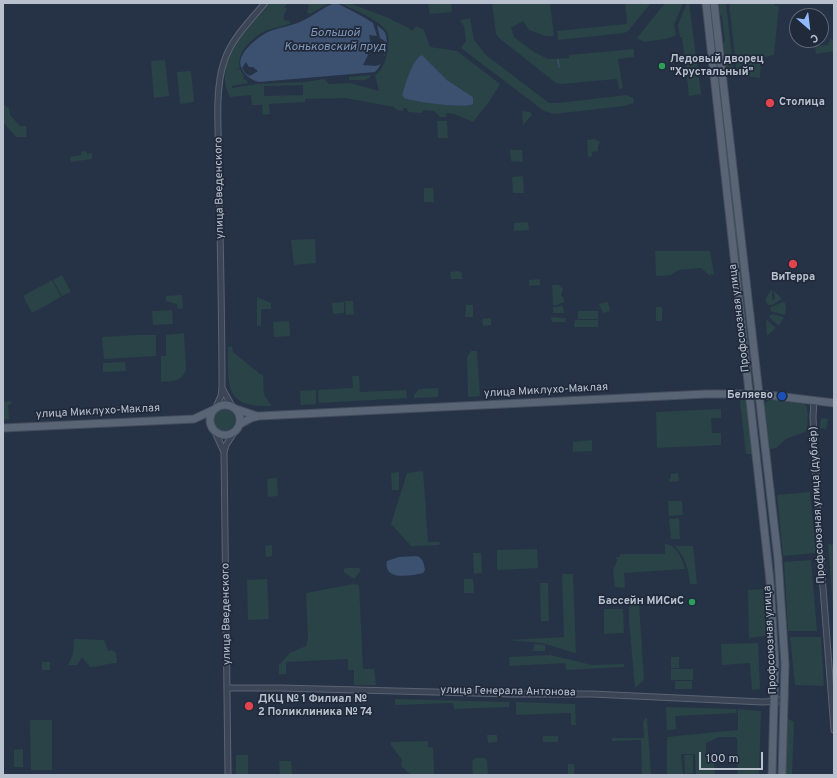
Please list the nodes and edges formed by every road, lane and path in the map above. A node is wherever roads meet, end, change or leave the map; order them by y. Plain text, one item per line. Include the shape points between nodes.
1 (266, 3) edge
2 (706, 3) edge
3 (714, 3) edge
4 (720, 50) junction
5 (711, 51) junction
6 (222, 388) junction
7 (750, 394) junction
8 (760, 394) junction
9 (814, 400) junction
10 (834, 403) edge
11 (234, 408) junction
12 (214, 409) junction
13 (259, 416) junction
14 (194, 419) junction
15 (240, 424) junction
16 (3, 428) edge
17 (213, 430) junction
18 (236, 431) junction
19 (224, 452) junction
20 (227, 688) junction
21 (785, 695) junction
22 (774, 702) junction
23 (834, 730) edge
24 (773, 732) junction
25 (784, 732) junction
26 (228, 775) edge
27 (772, 775) edge
28 (782, 775) edge

1 - 6 street, улица Введенского via 228,50 220,74
2 - 5 main road, Профсоюзная улица
3 - 4 main road, Профсоюзная улица
4 - 5 street via 714,46
4 - 8 main road, Профсоюзная улица
5 - 7 main road, Профсоюзная улица
6 - 11 street, улица Введенского
6 - 12 street, улица Введенского
7 - 8 main road, улица Миклухо-Маклая
7 - 13 main road, улица Миклухо-Маклая
7 - 22 main road, Профсоюзная улица via 770,581 775,664
8 - 9 main road, улица Миклухо-Маклая
8 - 21 main road, Профсоюзная улица via 780,581
9 - 10 main road, улица Миклухо-Маклая
9 - 23 street, Профсоюзная улица (дублёр) via 819,536
11 - 12 main road via 224,404
11 - 13 main road, улица Миклухо-Маклая
11 - 15 main road via 240,416
12 - 14 main road, улица Миклухо-Маклая
12 - 17 main road via 209,419
13 - 15 main road, улица Миклухо-Маклая
14 - 16 main road, улица Миклухо-Маклая
14 - 17 main road
15 - 18 main road
17 - 18 main road via 223,436
17 - 19 street, улица Введенского
18 - 19 street, улица Введенского
19 - 20 street, улица Введенского
20 - 22 street, улица Генерала Антонова via 592,694
20 - 26 street, улица Введенского
21 - 22 street
21 - 25 main road, Профсоюзная улица
22 - 24 main road, Профсоюзная улица
24 - 25 street via 778,727
24 - 27 main road, Профсоюзная улица
25 - 28 main road, Профсоюзная улица

